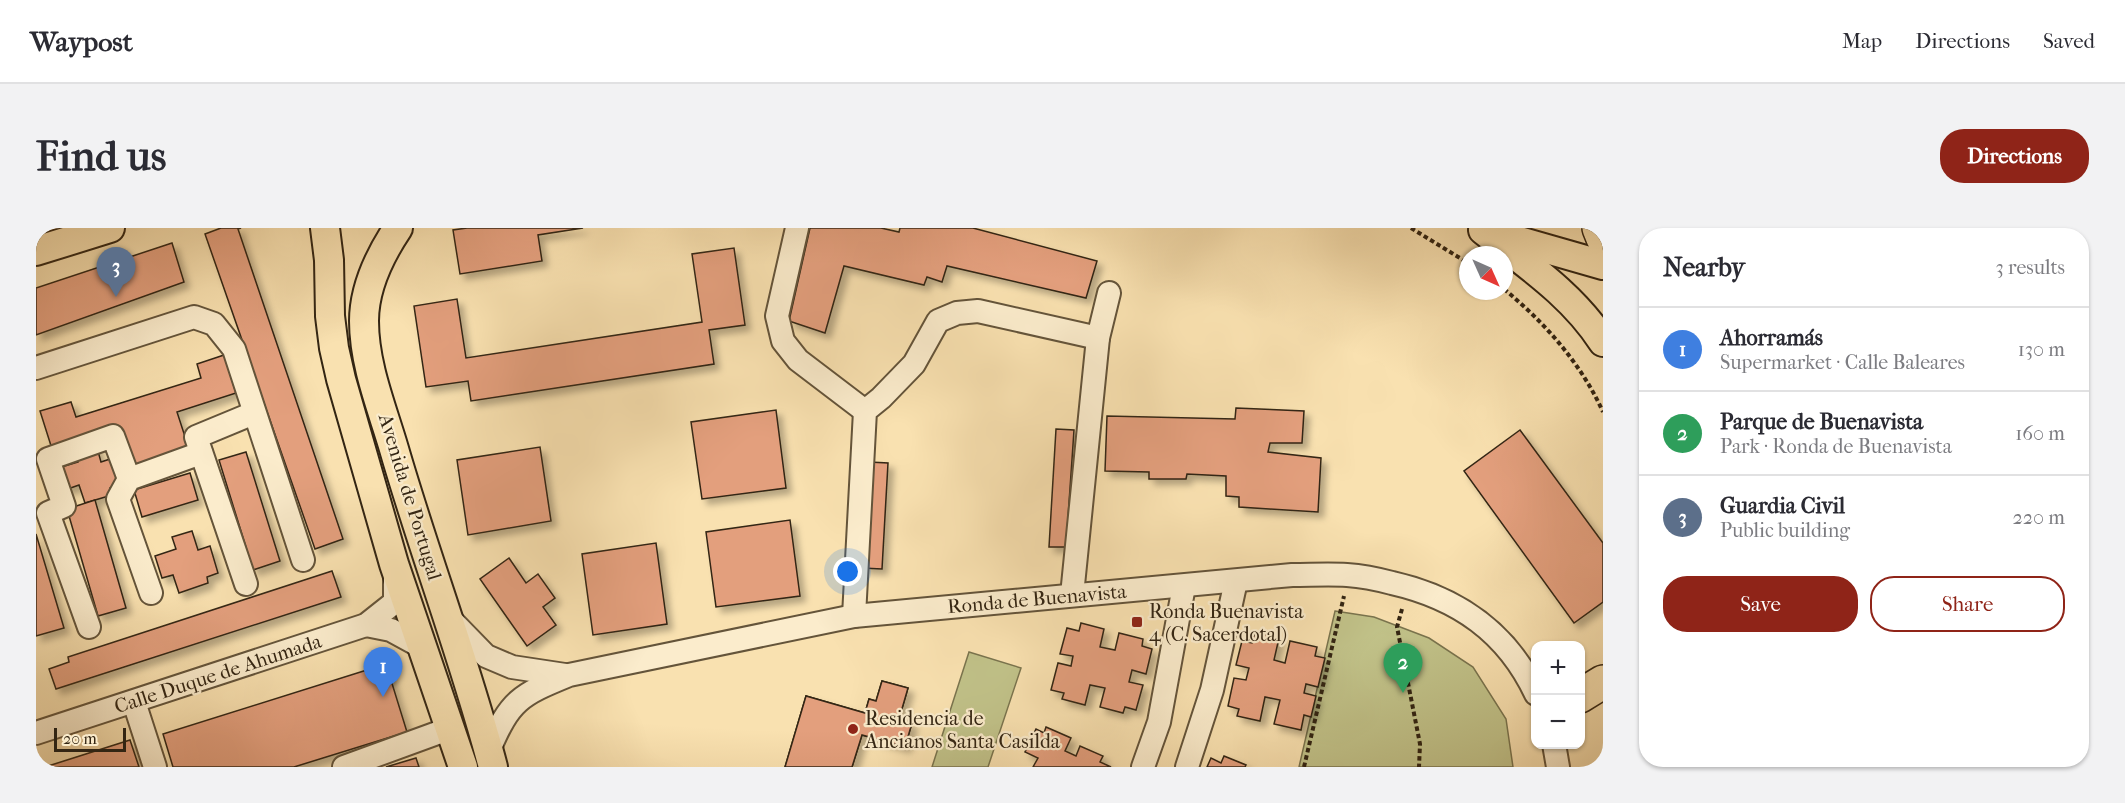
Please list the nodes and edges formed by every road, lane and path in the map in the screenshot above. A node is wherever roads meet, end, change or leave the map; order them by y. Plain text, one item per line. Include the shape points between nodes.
1 (110, 228) edge
2 (398, 228) edge
3 (797, 228) edge
4 (1412, 228) edge
5 (1478, 229) edge
6 (323, 231) edge
7 (1602, 241) edge
8 (36, 251) edge
9 (1459, 257) edge
10 (1109, 293) dead end
11 (1513, 297) edge
12 (1098, 338) junction
13 (1603, 342) edge
14 (36, 368) edge
15 (865, 411) junction
16 (1603, 412) edge
17 (254, 413) junction
18 (201, 453) junction
19 (129, 479) junction
20 (42, 515) edge
21 (303, 560) dead end
22 (394, 564) junction
23 (1348, 575) junction
24 (1236, 580) junction
25 (246, 584) dead end
26 (1184, 586) junction
27 (1407, 586) junction
28 (151, 593) dead end
29 (1072, 595) junction
30 (854, 616) junction
31 (448, 618) junction
32 (366, 625) junction
33 (89, 627) dead end
34 (424, 648) junction
35 (569, 675) junction
36 (1603, 682) edge
37 (1531, 686) edge
38 (1583, 695) edge
39 (134, 702) junction
40 (451, 729) junction
41 (36, 733) edge
42 (1555, 749) edge
43 (491, 758) edge
44 (155, 767) edge
45 (344, 767) edge
46 (463, 767) edge
47 (1143, 767) edge
48 (1186, 767) edge
49 (1304, 767) edge
50 (1419, 767) edge
51 (1558, 767) edge

1 - 8 main road
2 - 31 main road, Avenida de Portugal via 373,275 366,301 365,344 415,522
3 - 15 street via 777,316 783,341 798,360
4 - 9 path
5 - 7 main road
5 - 13 main road via 1551,284 1576,307
6 - 22 main road, Avenida de Portugal via 334,348
10 - 12 street
11 - 16 path via 1561,345
12 - 15 street via 978,311 957,313 938,321 914,364
12 - 29 street
14 - 17 street via 194,316 214,324 234,349
15 - 30 street
17 - 18 street via 196,437
17 - 21 street
18 - 19 street
18 - 25 street
19 - 20 street via 113,436 48,459 64,506
19 - 28 street via 118,499
20 - 33 street
22 - 32 street, Calle Duque de Ahumada via 395,602
22 - 34 main road, Avenida de Portugal
23 - 24 street, Ronda de Buenavista
23 - 27 street, Ronda de Buenavista
23 - 49 path
24 - 26 street, Ronda de Buenavista
24 - 48 street via 1212,690
26 - 29 street, Ronda de Buenavista
26 - 47 street via 1159,722
27 - 37 street, Ronda de Buenavista via 1444,599 1485,625 1511,654
27 - 50 path via 1397,627 1420,744
29 - 30 street, Ronda de Buenavista
30 - 35 street, Ronda de Buenavista
31 - 35 street, Ronda de Buenavista via 486,656 512,667
31 - 43 main road, Avenida de Portugal
32 - 34 street via 391,630
32 - 39 street, Calle Duque de Ahumada
34 - 40 main road, Avenida de Portugal
35 - 43 street, Ronda de Buenavista via 534,689 515,703 501,722
36 - 38 highway
39 - 41 street, Calle Duque de Ahumada
39 - 44 street
40 - 45 street
40 - 46 main road, Avenida de Portugal
42 - 51 street

